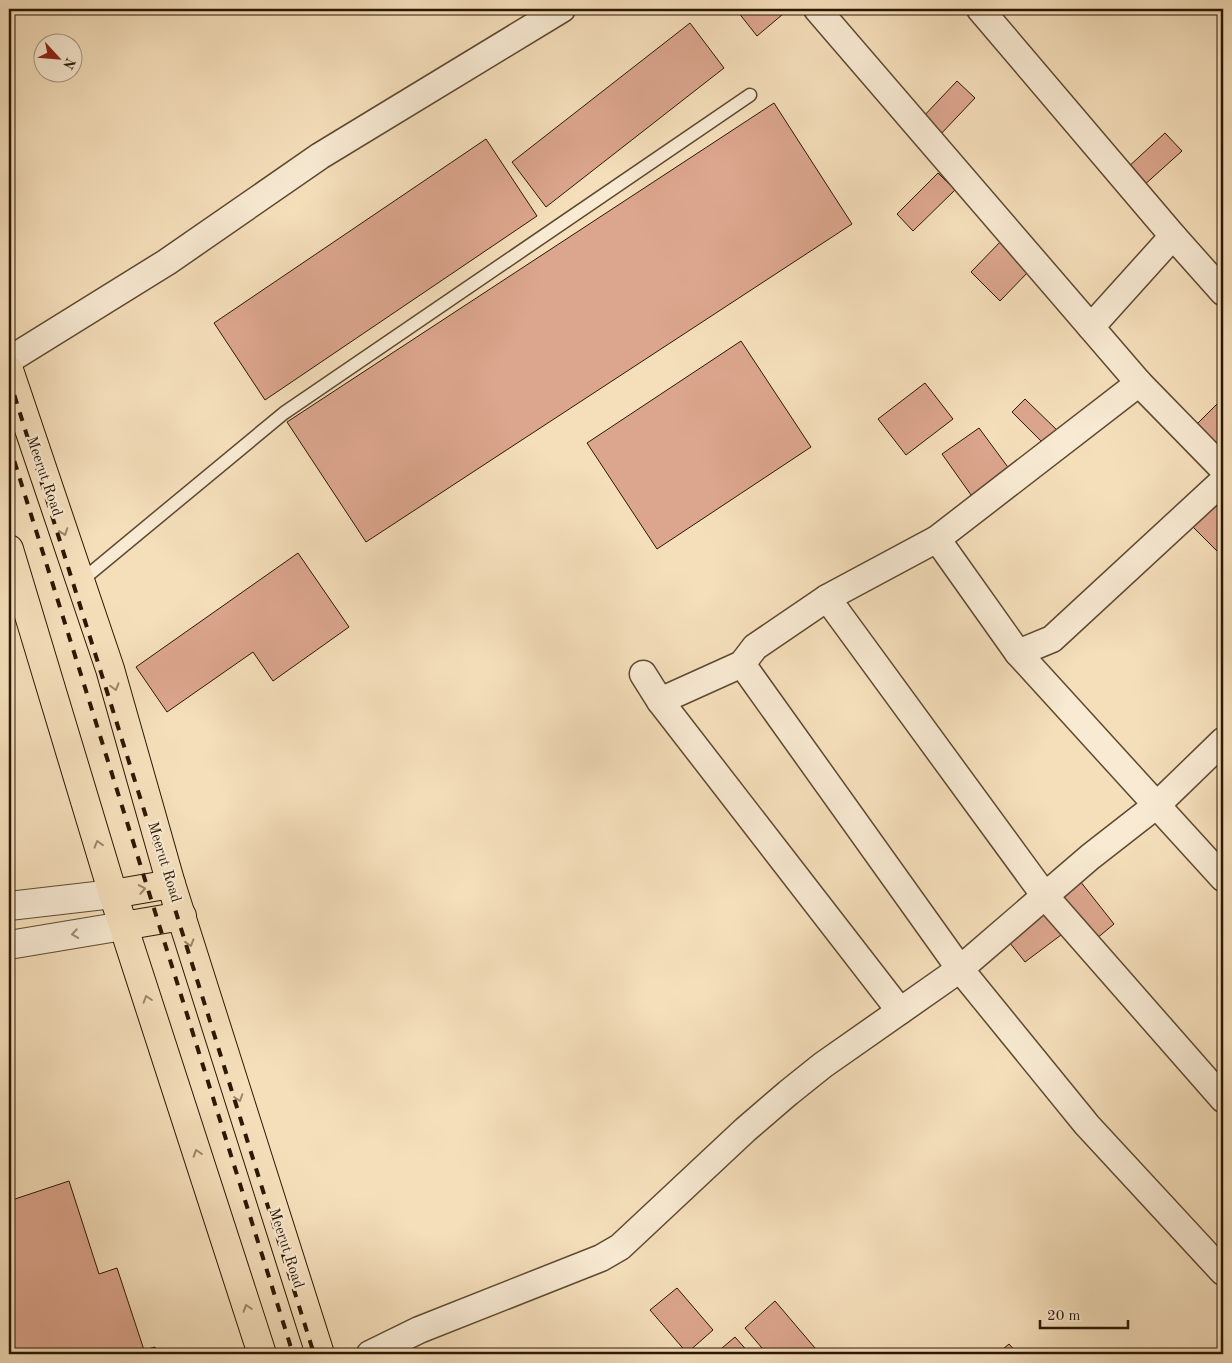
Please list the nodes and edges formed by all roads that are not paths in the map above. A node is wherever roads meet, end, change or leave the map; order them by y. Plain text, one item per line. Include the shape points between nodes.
1 (562, 9) edge
2 (817, 9) edge
3 (980, 9) edge
4 (750, 95) dead end
5 (1172, 236) junction
6 (1223, 292) edge
7 (1091, 328) junction
8 (9, 360) edge
9 (9, 370) edge
10 (1139, 383) junction
11 (1223, 470) edge
12 (1223, 480) edge
13 (937, 539) junction
14 (9, 549) edge
15 (81, 581) junction
16 (827, 598) junction
17 (1018, 653) junction
18 (742, 664) junction
19 (642, 674) dead end
20 (660, 701) junction
21 (1223, 741) edge
22 (1158, 804) junction
23 (1223, 878) edge
24 (171, 884) junction
25 (113, 894) junction
26 (1045, 896) junction
27 (17, 905) edge
28 (182, 916) junction
29 (123, 926) junction
30 (21, 943) edge
31 (960, 969) junction
32 (900, 1011) junction
33 (1223, 1099) edge
34 (1223, 1272) edge
35 (262, 1354) edge
36 (320, 1354) edge
37 (370, 1354) edge

1 - 8 street via 320,156 166,262
2 - 7 street
3 - 5 street
4 - 15 lane via 284,413
5 - 6 street
5 - 7 street
7 - 10 street
9 -> 15 main road, Meerut Road
10 - 11 street
10 - 13 street
12 - 17 street via 1052,639
13 - 16 street
13 - 17 street
25 -> 14 main road
15 -> 24 main road, Meerut Road via 110,669
16 - 18 street via 755,647
16 - 26 street
17 - 22 street
18 - 20 street
18 - 31 street
19 - 20 street
20 - 32 street
21 - 22 street
22 - 23 street
22 - 26 street via 1090,856
25 -> 24 main road
24 - 28 main road, Meerut Road
25 - 27 street
25 - 29 main road
26 - 31 street
26 - 33 street
27 - 30 street
28 - 29 main road
28 -> 36 main road, Meerut Road
29 -> 30 street
35 -> 29 main road
31 - 32 street
31 - 34 street via 1086,1125
32 - 37 street via 823,1065 745,1130 620,1247 601,1258 419,1330

